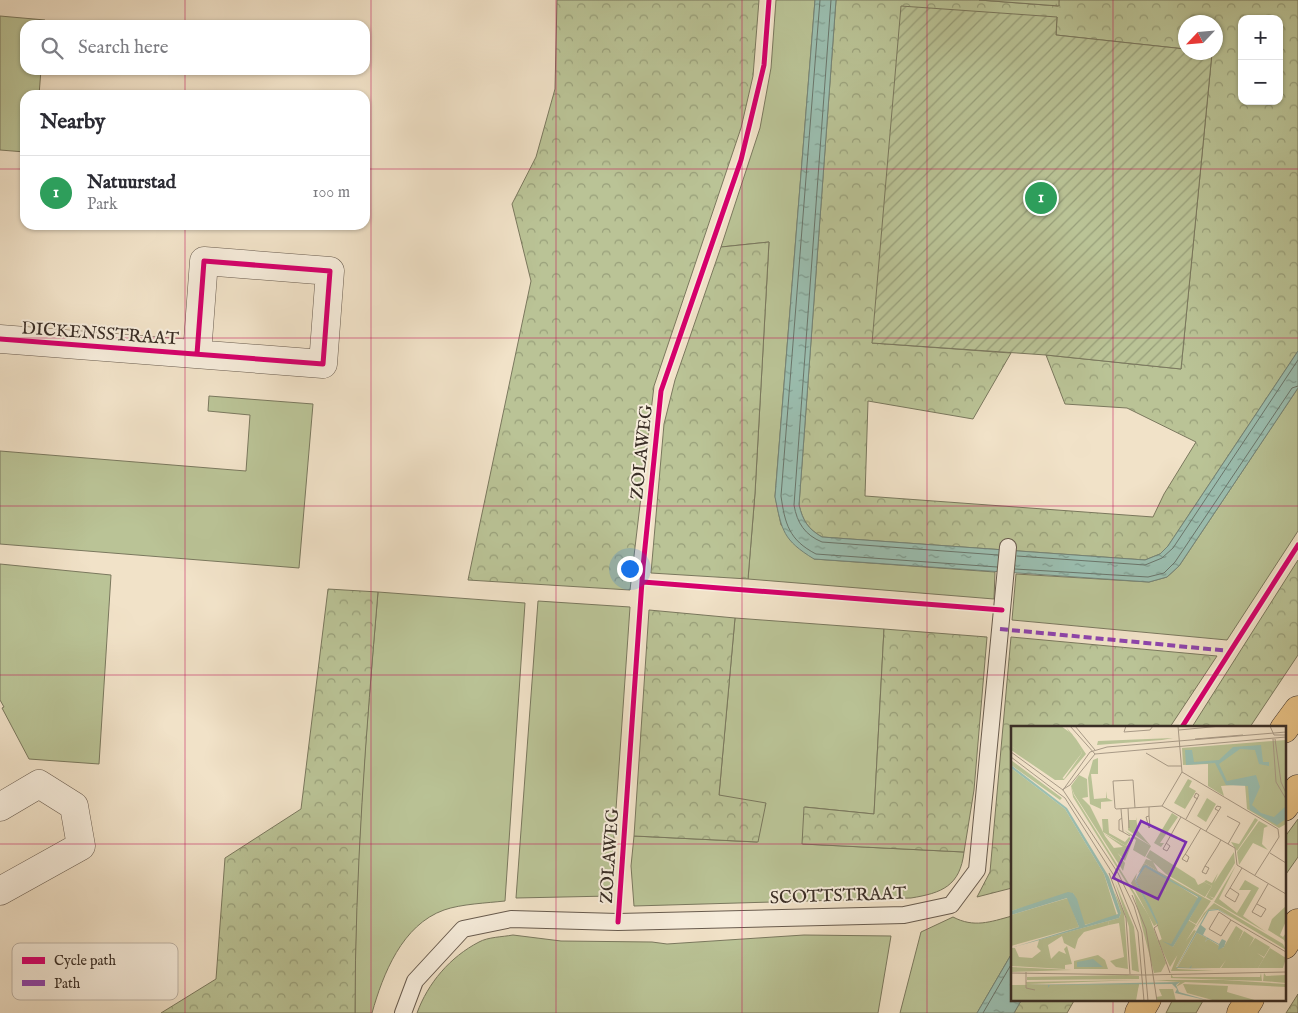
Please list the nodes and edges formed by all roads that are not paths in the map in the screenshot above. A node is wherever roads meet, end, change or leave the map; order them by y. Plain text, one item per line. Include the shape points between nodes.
1 (0, 339) edge
2 (197, 354) junction
3 (1008, 547) dead end
4 (1298, 710) edge
5 (1286, 726) edge
6 (1298, 789) edge
7 (1286, 804) edge
8 (0, 807) edge
9 (0, 891) edge
10 (1298, 923) edge
11 (1286, 942) edge
12 (1147, 1000) edge
13 (1249, 1000) edge
14 (403, 1013) edge
15 (1139, 1013) edge
16 (1241, 1013) edge

1 - 2 street, DICKENSSTRAAT
2 - 2 street, DICKENSSTRAAT via 204,261 330,271 323,364
3 - 14 lane, SCOTTSTRAAT via 977,870 951,905 904,915 618,922 511,919 463,929 415,981
4 - 5 highway
6 - 7 highway
8 - 9 street via 40,784 74,806 82,846
10 - 11 highway
12 - 15 highway
13 - 16 highway

